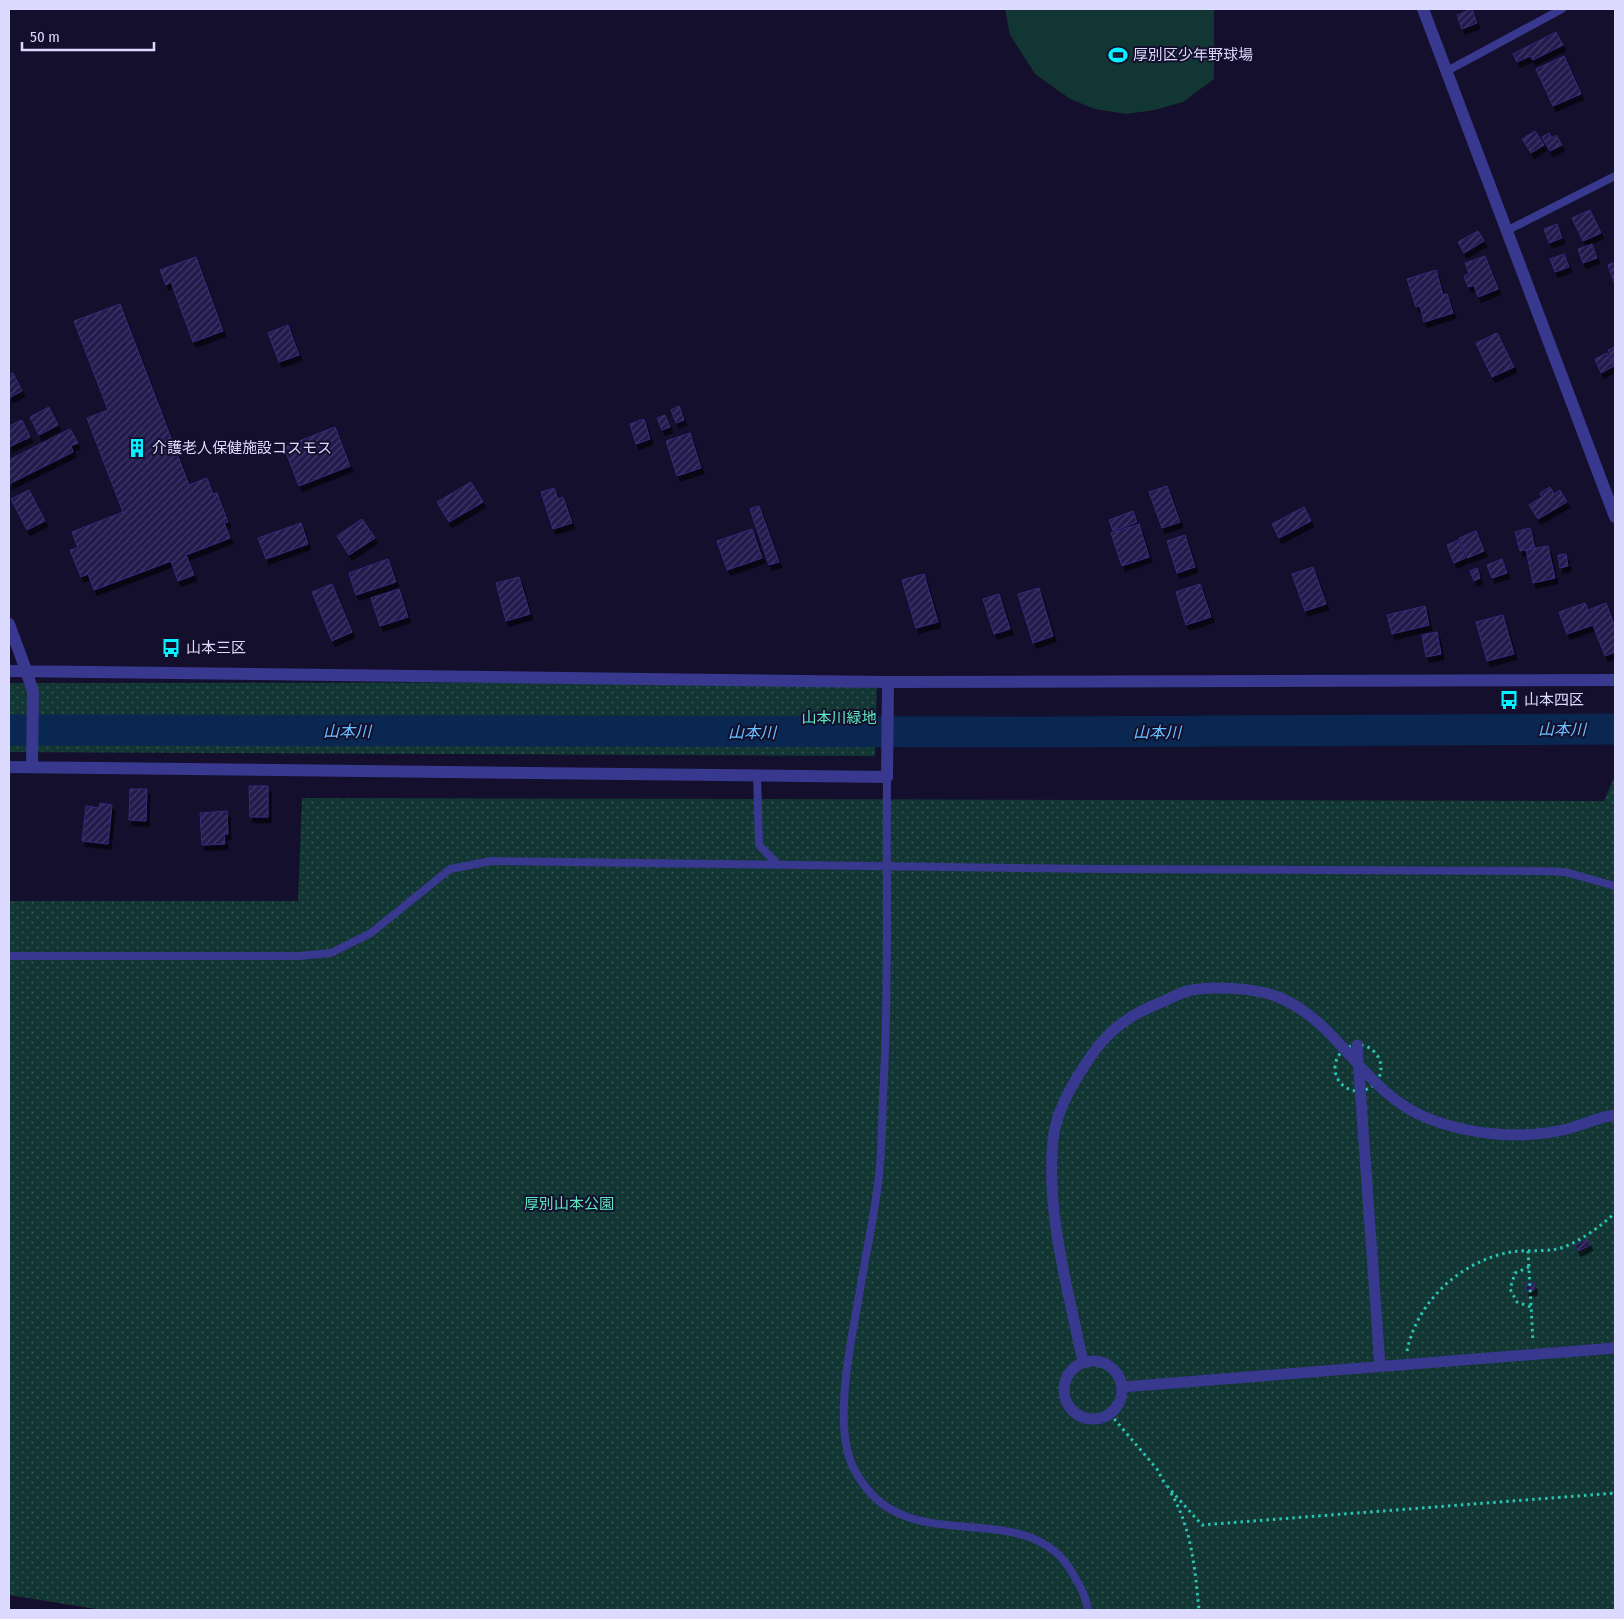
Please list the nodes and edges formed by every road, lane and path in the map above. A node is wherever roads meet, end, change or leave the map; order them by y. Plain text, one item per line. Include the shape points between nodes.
1 (1423, 9) edge
2 (1562, 9) edge
3 (1447, 71) junction
4 (1615, 176) edge
5 (1506, 231) junction
6 (1615, 517) edge
7 (9, 624) edge
8 (26, 670) junction
9 (9, 671) edge
10 (1615, 680) edge
11 (888, 682) junction
12 (33, 761) junction
13 (9, 767) edge
14 (757, 776) junction
15 (886, 777) junction
16 (778, 865) junction
17 (886, 865) junction
18 (1615, 886) edge
19 (9, 956) edge
20 (1357, 1045) dead end
21 (1358, 1065) junction
22 (1615, 1115) edge
23 (1615, 1213) edge
24 (1528, 1251) junction
25 (1529, 1268) junction
26 (1531, 1306) junction
27 (1615, 1348) edge
28 (1534, 1355) junction
29 (1084, 1362) junction
30 (1406, 1364) junction
31 (1380, 1366) junction
32 (1122, 1387) junction
33 (1110, 1414) junction
34 (1167, 1486) junction
35 (1615, 1493) edge
36 (1088, 1610) edge
37 (1199, 1610) edge

1 - 3 street
2 - 3 lane
3 - 5 street
4 - 5 lane
5 - 6 street
7 - 8 street
8 - 9 street
8 - 11 street
8 - 12 street via 33,692
10 - 11 street
11 - 15 street
12 - 13 street
12 - 14 street
14 - 15 street
14 - 16 lane via 759,845
15 - 17 lane
16 - 17 lane
16 - 19 lane via 491,861 450,869 371,933 332,953 298,956
17 - 18 lane via 1540,871 1565,872
17 - 36 lane via 886,1042 878,1189 844,1397 845,1439 853,1469 871,1496 892,1511 920,1521 995,1528 1033,1539 1056,1551 1086,1596
20 - 21 street
21 - 22 street via 1393,1099 1426,1118 1490,1135 1537,1134
21 - 29 street via 1306,1013 1282,998 1230,988 1188,991 1149,1006 1108,1033 1064,1098 1053,1139 1054,1196 1061,1262
21 - 31 street
23 - 24 path via 1564,1247
24 - 25 path
24 - 30 path via 1512,1252 1482,1262 1453,1277 1421,1315 1413,1331
25 - 26 path
25 - 26 path via 1516,1273 1510,1288 1517,1302
26 - 28 path
27 - 28 street
28 - 30 street
29 - 32 street via 1100,1361 1108,1365 1115,1370
29 - 33 street via 1067,1378 1064,1393 1071,1409 1086,1418 1096,1419
30 - 31 street
31 - 32 street
32 - 33 street via 1120,1402
33 - 34 path via 1157,1469
34 - 35 path via 1202,1525
34 - 37 path via 1177,1504 1193,1556

